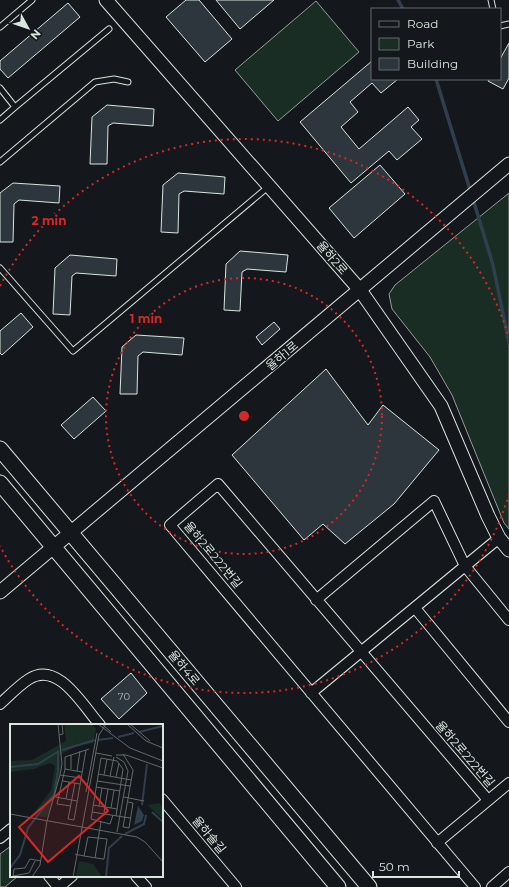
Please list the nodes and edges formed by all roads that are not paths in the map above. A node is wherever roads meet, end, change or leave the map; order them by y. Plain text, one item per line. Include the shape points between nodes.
1 (32, 0) edge
2 (106, 0) edge
3 (0, 27) edge
4 (109, 29) dead end
5 (128, 82) dead end
6 (0, 88) edge
7 (15, 107) junction
8 (0, 120) edge
9 (0, 162) edge
10 (509, 164) edge
11 (269, 186) junction
12 (0, 268) edge
13 (360, 290) junction
14 (0, 449) edge
15 (0, 483) edge
16 (70, 533) junction
17 (499, 538) junction
18 (54, 547) junction
19 (509, 550) edge
20 (465, 566) junction
21 (0, 592) edge
22 (316, 600) junction
23 (415, 608) junction
24 (509, 620) edge
25 (361, 652) junction
26 (311, 693) junction
27 (0, 704) edge
28 (509, 722) edge
29 (99, 724) edge
30 (509, 783) edge
31 (163, 800) edge
32 (488, 800) junction
33 (10, 830) edge
34 (0, 838) edge
35 (437, 843) junction
36 (509, 872) edge
37 (50, 877) edge
38 (71, 877) edge
39 (137, 877) edge
40 (58, 887) edge
41 (146, 887) edge
42 (236, 887) edge
43 (338, 887) edge
44 (369, 887) edge
45 (475, 887) edge
46 (492, 887) edge

1 - 3 lane
2 - 11 street, 율하2로
4 - 7 lane
5 - 9 lane via 114,79 95,82
6 - 7 lane
7 - 8 lane
10 - 13 street, 율하1로
11 - 12 lane via 73,351
11 - 13 street, 율하2로
13 - 16 street, 율하1로
13 - 17 street, 율하2로 via 440,406
14 - 16 main road, 율하4로
15 - 18 main road, 율하4로
16 - 18 street, 율하1로
16 - 44 main road, 율하4로
17 - 19 street, 율하2로
17 - 20 street
18 - 21 street, 율하1로
18 - 43 main road, 율하4로
20 - 22 street via 434,501
20 - 23 street
20 - 24 street
22 - 25 street, 율하2로222번길
22 - 26 street, 율하2로222번길 via 218,484 170,525
23 - 25 street
23 - 28 street
25 - 26 street
25 - 32 street, 율하2로222번길
26 - 35 street, 율하2로222번길
27 - 29 street via 29,679 44,674 51,675 64,683
30 - 32 street, 율하2로222번길
31 - 42 street, 율하솔길
32 - 35 street, 율하2로222번길
33 - 34 street
35 - 45 street
36 - 46 street
37 - 40 street
38 - 40 street
39 - 41 street

